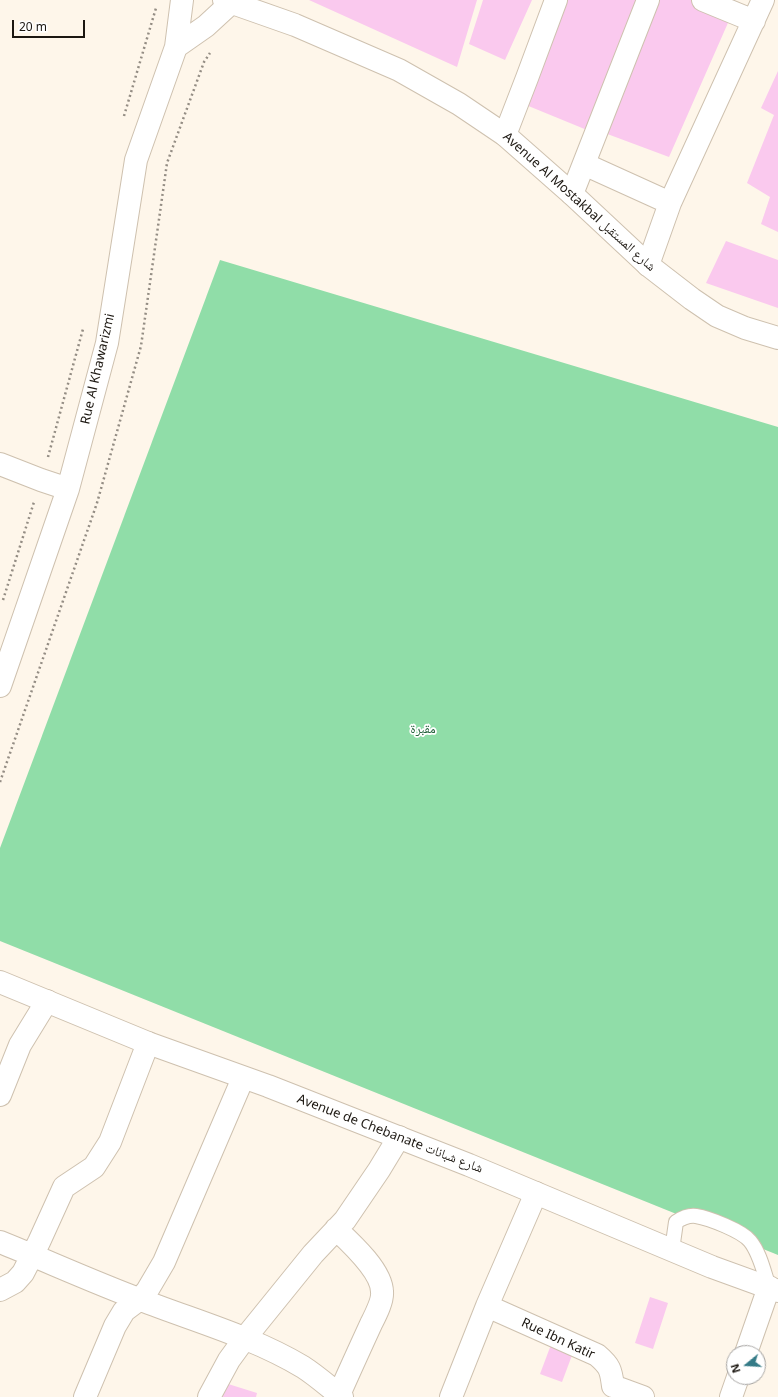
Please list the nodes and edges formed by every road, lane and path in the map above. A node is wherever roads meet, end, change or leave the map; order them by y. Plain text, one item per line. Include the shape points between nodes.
1 (182, 0) edge
2 (556, 0) edge
3 (648, 0) edge
4 (703, 0) edge
5 (763, 0) edge
6 (229, 1) edge
7 (754, 21) junction
8 (176, 47) junction
9 (505, 135) junction
10 (584, 164) junction
11 (572, 194) junction
12 (670, 203) junction
13 (648, 265) junction
14 (778, 338) edge
15 (0, 464) edge
16 (41, 480) junction
17 (68, 489) junction
18 (2, 601) dead end
19 (0, 686) edge
20 (0, 982) edge
21 (47, 1001) junction
22 (148, 1043) junction
23 (243, 1078) junction
24 (0, 1095) edge
25 (398, 1137) junction
26 (536, 1193) junction
27 (336, 1229) junction
28 (0, 1242) edge
29 (672, 1250) junction
30 (32, 1255) junction
31 (773, 1289) edge
32 (0, 1290) edge
33 (140, 1299) junction
34 (487, 1306) junction
35 (245, 1338) junction
36 (749, 1345) edge
37 (736, 1385) edge
38 (606, 1391) edge
39 (340, 1396) edge
40 (85, 1397) edge
41 (209, 1397) edge
42 (451, 1397) edge
43 (643, 1397) edge
44 (732, 1397) edge

1 - 8 street, Rue Al Khawarizmi
2 - 9 street
3 - 10 street
4 - 7 street
5 - 7 street
6 - 8 street via 206,26
6 - 9 street, Avenue Al Mostakbal شارع المستقبل via 295,25 398,70 459,104
7 - 12 street
8 - 17 street, Rue Al Khawarizmi via 136,160 107,343
9 - 11 street, Avenue Al Mostakbal شارع المستقبل
10 - 11 street
10 - 12 street
11 - 13 street, Avenue Al Mostakbal شارع المستقبل
12 - 13 street
13 - 14 street, Avenue Al Mostakbal شارع المستقبل via 717,316
15 - 16 street
16 - 17 street
16 - 18 path
17 - 19 street, Rue Al Khawarizmi
20 - 21 street, Avenue de Chebanate شارع شبانات
21 - 22 street, Avenue de Chebanate شارع شبانات
21 - 24 street via 20,1044
22 - 23 street, Avenue de Chebanate شارع شبانات
22 - 30 street via 110,1142 94,1167 64,1187
23 - 25 street, Avenue de Chebanate شارع شبانات
23 - 33 street via 164,1262 148,1291
25 - 26 street, Avenue de Chebanate شارع شبانات
25 - 27 street via 363,1195
26 - 29 street, Avenue de Chebanate شارع شبانات
26 - 34 street
27 - 35 street
27 - 39 street via 370,1265 378,1277 383,1293
28 - 30 street
29 - 31 street, Avenue de Chebanate شارع شبانات
29 - 31 lane via 676,1222 684,1217 696,1216 721,1224 749,1240
30 - 32 street via 15,1282
30 - 33 street
31 - 36 street
33 - 35 street
33 - 40 street via 124,1311 114,1326
34 - 38 street, Rue Ibn Katir via 597,1355 611,1370
34 - 42 street
35 - 39 street via 304,1367
35 - 41 street via 229,1360
37 - 44 street
38 - 43 street, Rue Ibn Katir

